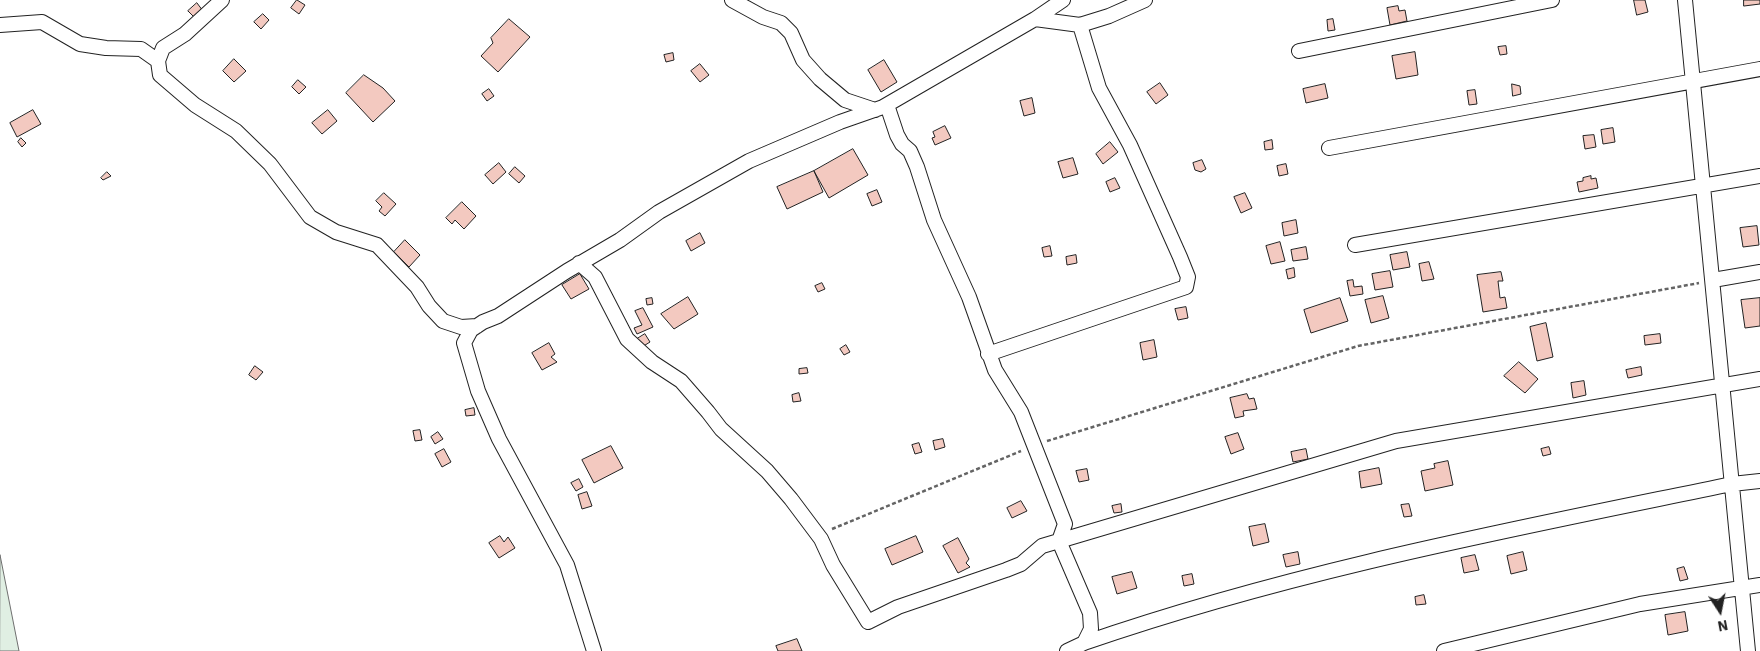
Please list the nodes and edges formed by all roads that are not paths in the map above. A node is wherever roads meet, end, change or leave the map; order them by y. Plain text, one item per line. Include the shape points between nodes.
1 (222, 0) edge
2 (732, 0) edge
3 (1063, 0) edge
4 (1145, 0) edge
5 (1552, 0) edge
6 (1685, 0) edge
7 (1035, 19) junction
8 (1080, 25) junction
9 (0, 26) edge
10 (1299, 51) dead end
11 (158, 61) junction
12 (1760, 69) edge
13 (1693, 80) junction
14 (881, 107) junction
15 (1329, 148) dead end
16 (1760, 176) edge
17 (1704, 185) junction
18 (1355, 245) dead end
19 (579, 263) junction
20 (1760, 272) edge
21 (1712, 280) junction
22 (476, 326) junction
23 (988, 354) junction
24 (1760, 379) edge
25 (1723, 384) junction
26 (1760, 481) edge
27 (1732, 484) junction
28 (1065, 524) junction
29 (1080, 535) junction
30 (1059, 541) junction
31 (1760, 585) edge
32 (1742, 588) junction
33 (1084, 642) junction
34 (594, 651) edge
35 (1067, 651) edge
36 (1444, 651) edge
37 (1748, 651) edge

1 - 11 street via 185,34 163,48
2 - 14 street via 754,13 782,23 791,33 803,60 845,100
3 - 7 street
4 - 8 street
5 - 10 street
6 - 13 street
7 - 8 street
7 - 14 street
8 - 23 street via 1099,88 1130,145 1180,258 1188,277 1186,287
9 - 11 street via 42,22 80,44 141,49
11 - 22 street via 160,75 173,87 236,132 270,164 310,217 336,232 377,245 418,287 443,321 461,327
12 - 13 street
13 - 15 street
13 - 17 street
14 - 19 street via 749,160
14 - 23 street via 917,167 934,220 969,297
16 - 17 street
17 - 18 street
17 - 21 street
19 - 22 street via 498,316
19 - 30 street via 595,276 627,339 652,362 681,381 721,429 767,471 818,535 868,622 898,607 1021,564 1042,546
20 - 21 street
21 - 25 street
22 - 34 street via 464,343 478,391 499,439 567,565
23 - 28 street via 1021,412
24 - 25 street
25 - 27 street
25 - 29 street via 1396,441
26 - 27 street
27 - 32 street
27 - 33 street via 1391,555 1192,607
28 - 29 street
28 - 30 street
29 - 30 street
30 - 33 street via 1090,613 1091,629
31 - 32 street
32 - 36 street via 1640,604
32 - 37 street
33 - 35 street

